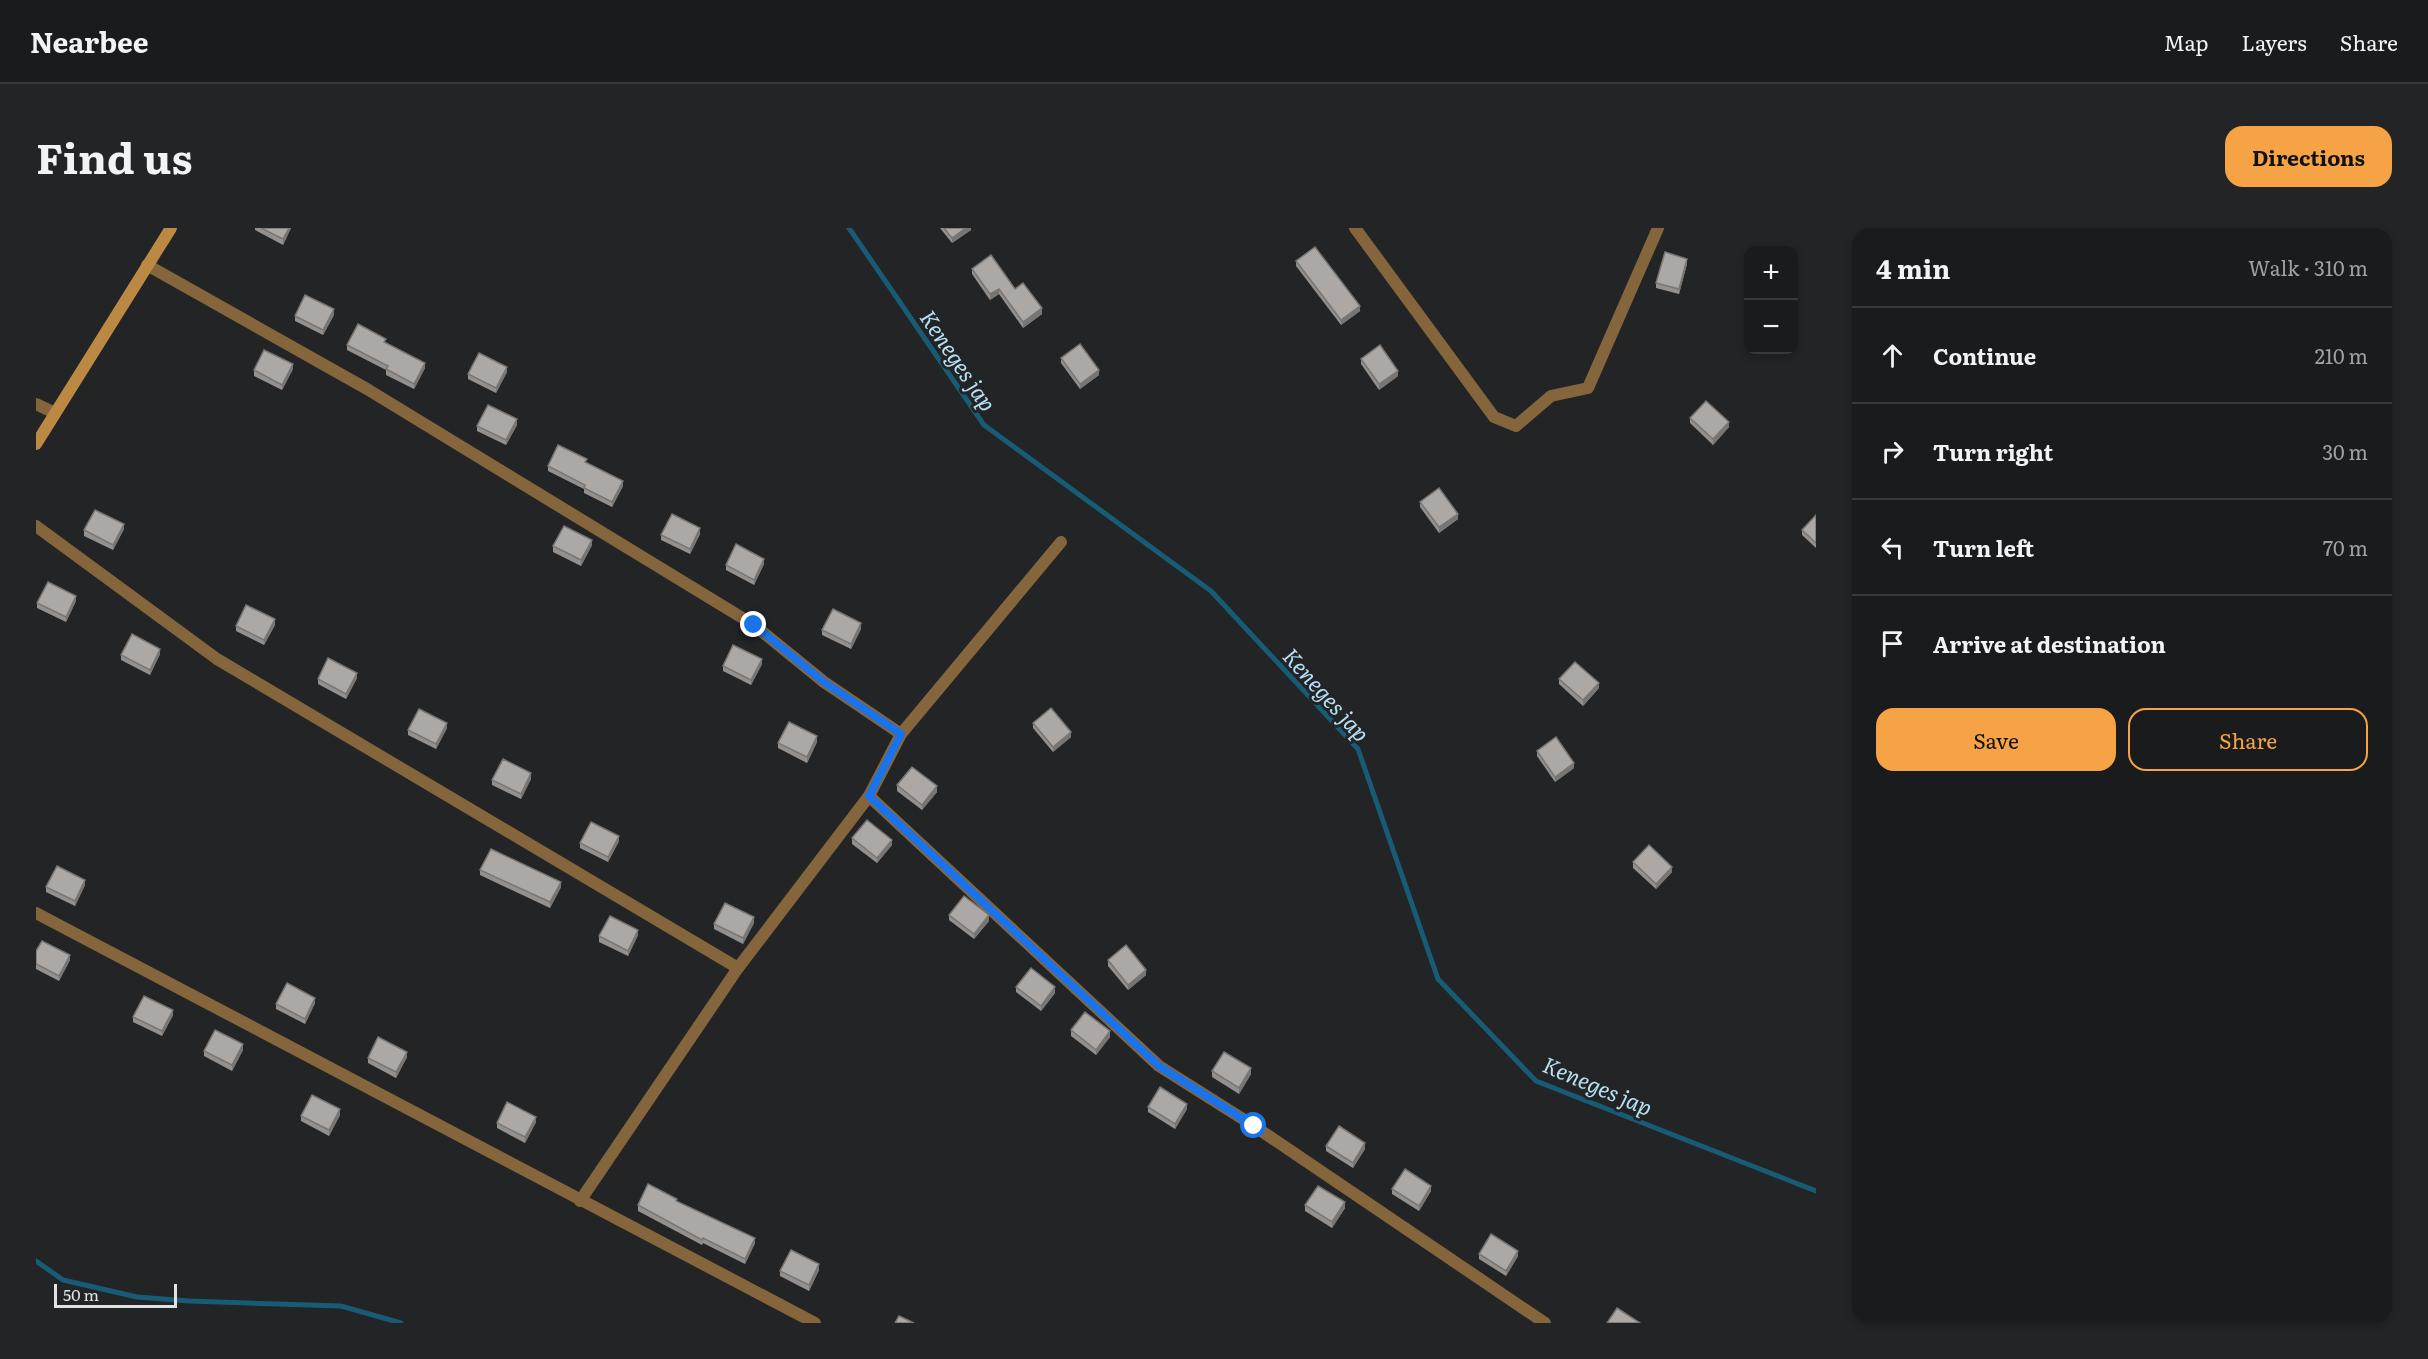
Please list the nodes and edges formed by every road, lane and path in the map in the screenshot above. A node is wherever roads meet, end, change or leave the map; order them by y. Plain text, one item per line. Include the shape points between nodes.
1 (171, 228) edge
2 (1355, 228) edge
3 (1658, 228) edge
4 (147, 265) junction
5 (36, 404) edge
6 (55, 413) junction
7 (36, 444) edge
8 (36, 526) edge
9 (1061, 542) dead end
10 (901, 734) junction
11 (869, 796) junction
12 (36, 913) edge
13 (738, 968) junction
14 (580, 1201) junction
15 (815, 1323) edge
16 (1545, 1323) edge

1 - 4 street
2 - 3 street via 1494,417 1516,426 1551,396 1588,388
4 - 6 street
4 - 10 street via 367,389 754,625 824,682
5 - 6 street
6 - 7 street
8 - 13 street via 217,659
9 - 10 street
10 - 11 street
11 - 13 street
11 - 16 street via 1159,1066
12 - 14 street
13 - 14 street
14 - 15 street

